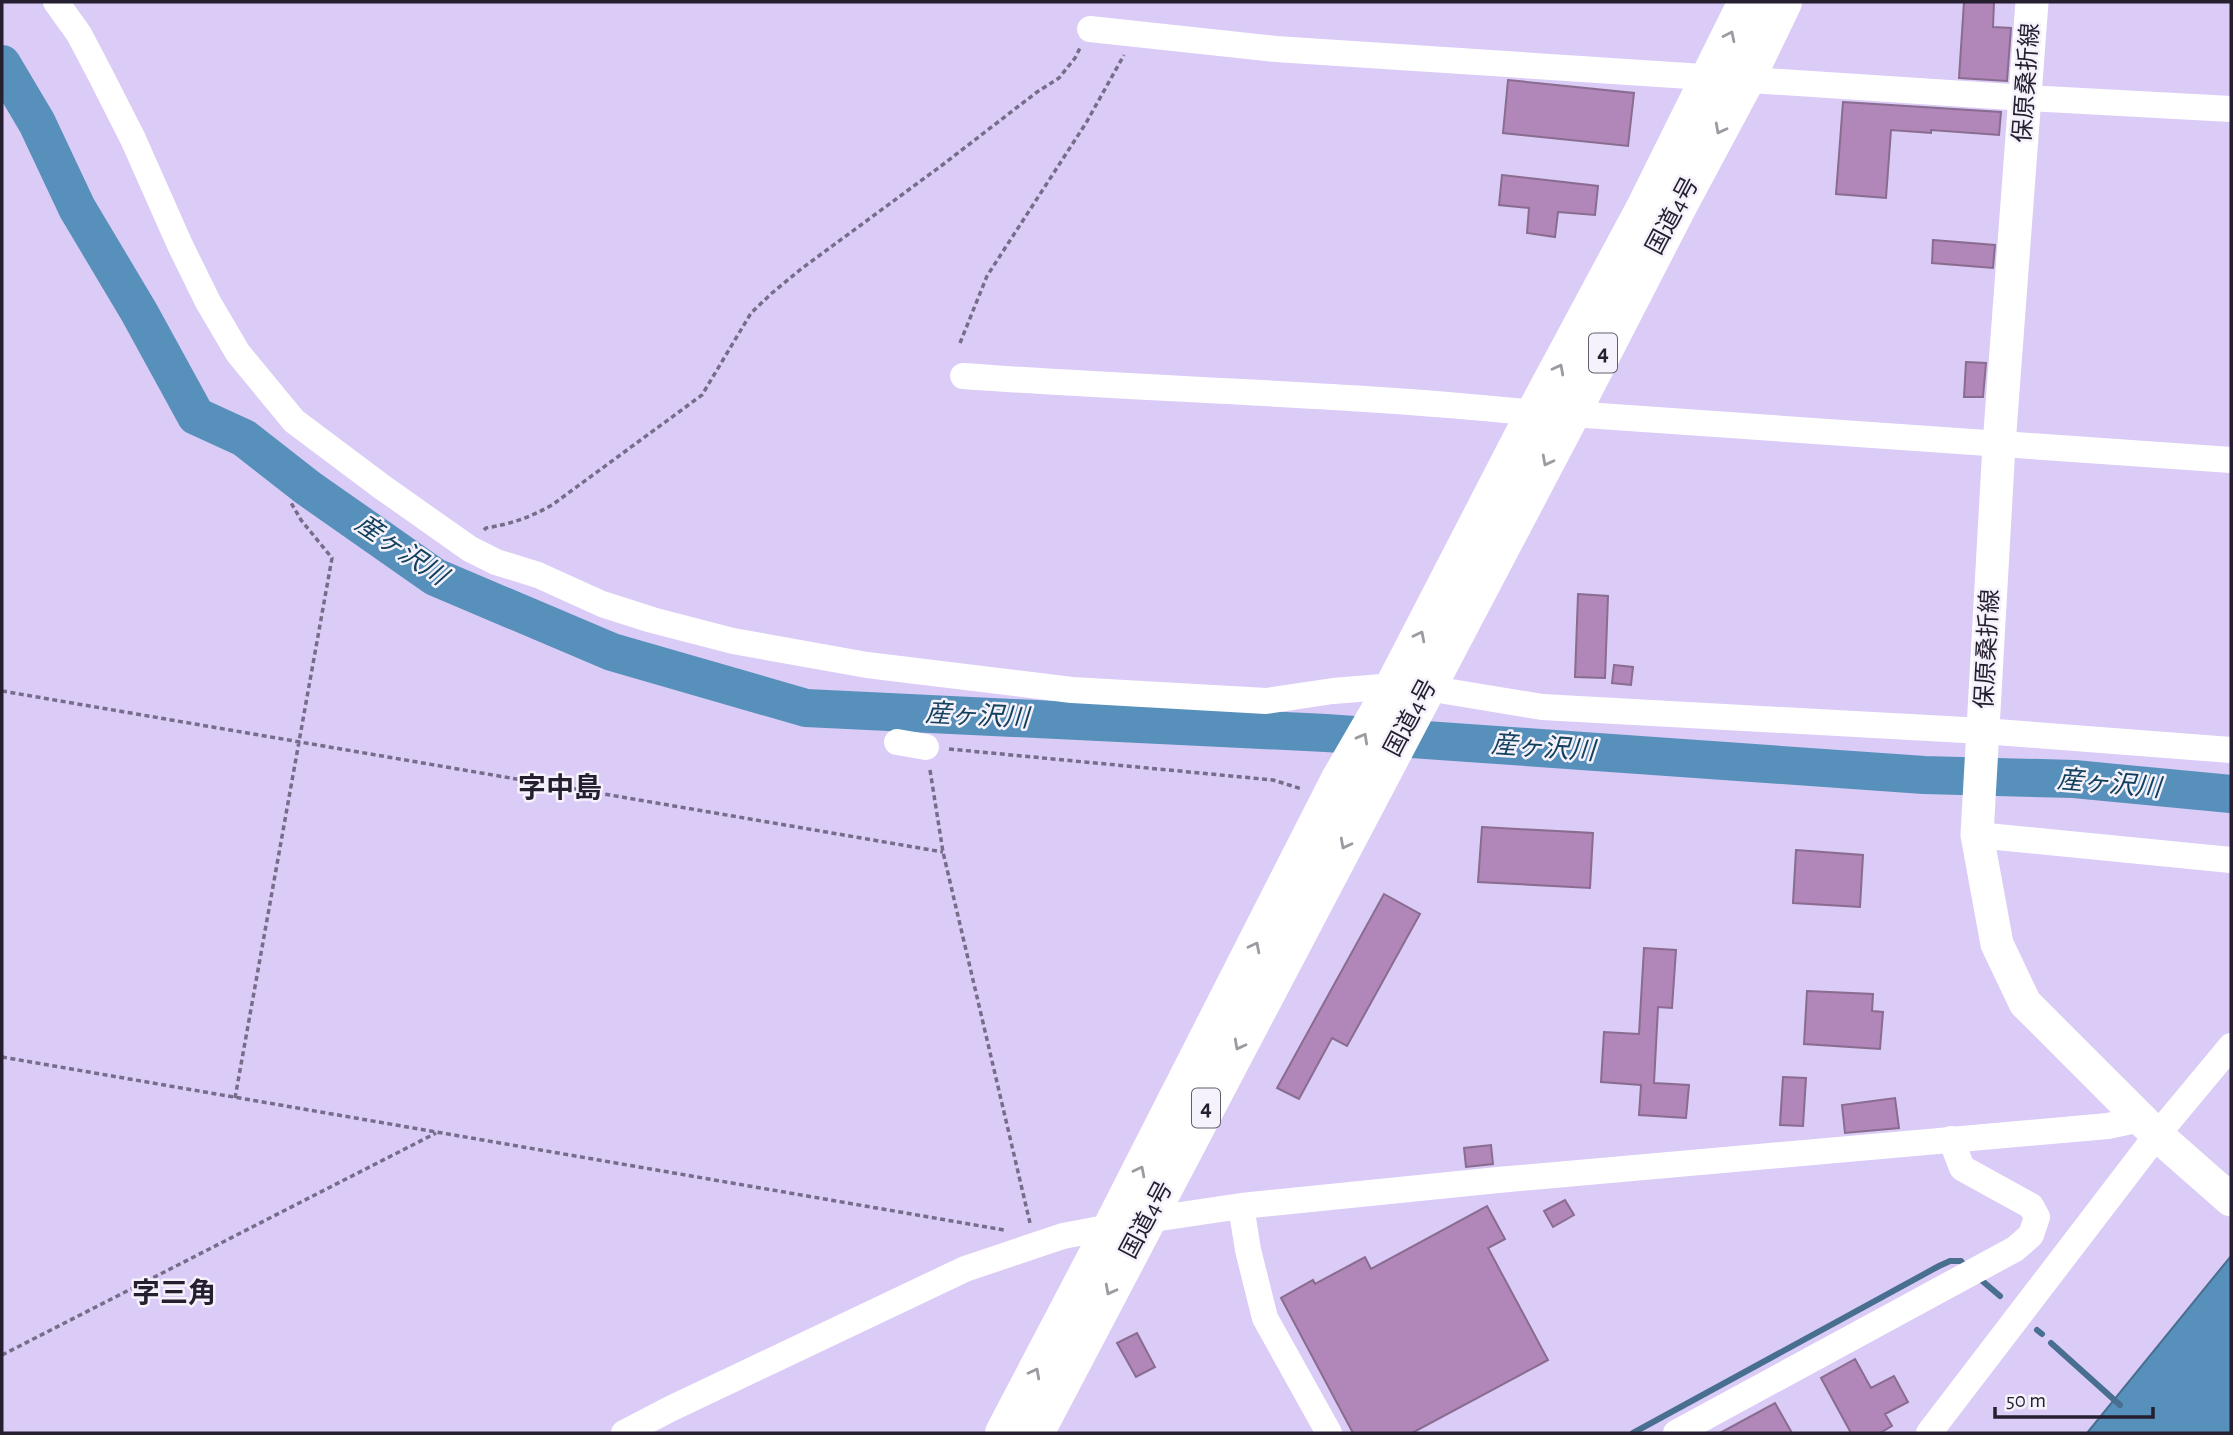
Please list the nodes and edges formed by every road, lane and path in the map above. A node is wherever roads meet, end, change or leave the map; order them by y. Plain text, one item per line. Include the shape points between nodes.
1 (1747, 2) edge
2 (1783, 2) edge
3 (2032, 2) edge
4 (59, 3) edge
5 (1090, 29) joint
6 (1136, 34) junction
7 (1728, 78) junction
8 (2026, 98) junction
9 (2231, 109) edge
10 (960, 343) dead end
11 (963, 376) dead end
12 (1553, 413) junction
13 (1999, 445) junction
14 (2231, 460) edge
15 (290, 501) dead end
16 (477, 523) dead end
17 (478, 538) junction
18 (2, 691) edge
19 (1407, 693) junction
20 (1983, 736) junction
21 (299, 742) junction
22 (897, 742) dead end
23 (926, 747) junction
24 (2231, 750) edge
25 (1335, 789) junction
26 (1977, 835) junction
27 (943, 852) junction
28 (2231, 860) edge
29 (2231, 1046) edge
30 (2, 1057) edge
31 (235, 1098) junction
32 (2154, 1132) junction
33 (438, 1133) junction
34 (1951, 1139) junction
35 (2231, 1200) edge
36 (1241, 1206) junction
37 (1129, 1224) junction
38 (1035, 1244) junction
39 (2, 1355) edge
40 (624, 1433) edge
41 (1004, 1433) edge
42 (1035, 1433) edge
43 (1329, 1433) edge
44 (1676, 1433) edge
45 (1929, 1433) edge

7 -> 1 highway, 国道4号 / 4
2 - 7 highway, 国道4号 / 4
3 - 8 main road, 保原桑折線
4 - 17 street via 106,86 185,256 238,353 294,421 382,487
5 - 6 street
5 - 17 path via 1059,78 801,269 751,313 702,395 542,511
6 - 7 street via 1276,49
6 - 10 path via 1086,123 987,276
7 - 8 street
7 - 12 highway, 国道4号 / 4 via 1678,206
8 - 9 street
8 - 13 main road, 保原桑折線
11 - 12 street
12 - 13 street
12 - 19 highway, 国道4号 / 4
13 - 14 street
13 - 20 main road, 保原桑折線
15 - 21 path via 332,558
16 - 17 path
17 - 19 street via 496,562 602,604 733,640 867,666 1072,690 1243,701 1333,691
18 - 21 path
19 - 20 street via 1542,707
25 -> 19 highway, 国道4号 / 4
19 -> 37 highway, 国道4号 / 4 via 1376,783
20 - 24 street
20 - 26 main road, 保原桑折線
21 - 27 path
21 - 31 path
22 - 23 street
23 - 25 path
23 - 27 path
37 -> 25 highway, 国道4号 / 4
26 - 28 street
26 - 32 main road, 保原桑折線 via 1997,944 2025,1003
27 - 38 path
29 - 32 street
30 - 31 path
31 - 33 path
32 - 34 street via 2108,1126
32 - 35 main road, 保原桑折線
32 - 45 street
33 - 38 path via 1011,1231
33 - 39 path
34 - 36 street
34 - 44 street via 1962,1168 2031,1206 2037,1217 2031,1235 2015,1249
36 - 37 street
36 - 43 street via 1265,1318
37 - 38 street
41 -> 37 highway, 国道4号 / 4
37 -> 42 highway, 国道4号 / 4
38 - 40 street via 965,1269

